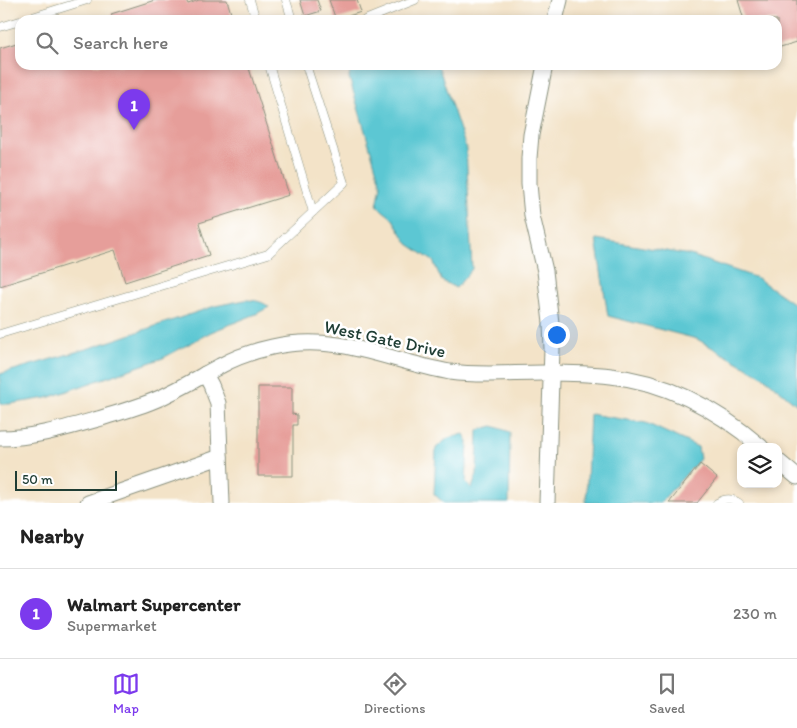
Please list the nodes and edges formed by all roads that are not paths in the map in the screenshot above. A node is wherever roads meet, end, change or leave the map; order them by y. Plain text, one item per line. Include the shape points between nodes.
1 (87, 0) edge
2 (250, 0) edge
3 (286, 0) edge
4 (414, 0) edge
5 (560, 0) edge
6 (63, 3) edge
7 (34, 15) edge
8 (254, 15) edge
9 (290, 15) edge
10 (376, 15) edge
11 (556, 15) edge
12 (15, 22) edge
13 (0, 27) edge
14 (271, 70) edge
15 (308, 70) edge
16 (544, 70) edge
17 (314, 212) junction
18 (0, 334) edge
19 (551, 373) junction
20 (205, 374) junction
21 (0, 438) edge
22 (756, 443) edge
23 (220, 457) junction
24 (782, 464) edge
25 (797, 477) edge
26 (88, 503) edge
27 (222, 503) edge
28 (547, 503) edge
29 (717, 503) edge
30 (739, 503) edge

1 - 6 lane
2 - 8 lane
3 - 9 lane
4 - 10 lane
5 - 11 street
6 - 7 lane
12 - 13 lane
14 - 17 lane
15 - 17 lane via 344,183
16 - 19 street via 531,135 529,184 532,216 545,271 551,323
17 - 18 lane via 268,254
19 - 20 street, West Gate Drive via 453,372 356,348 314,342 254,351
19 - 22 street, West Gate Drive via 612,376 669,390 721,416
19 - 28 street
20 - 21 street, West Gate Drive via 146,404 34,435
20 - 23 street via 218,403
23 - 26 street
23 - 27 street
24 - 25 street
29 - 30 lane via 732,499

